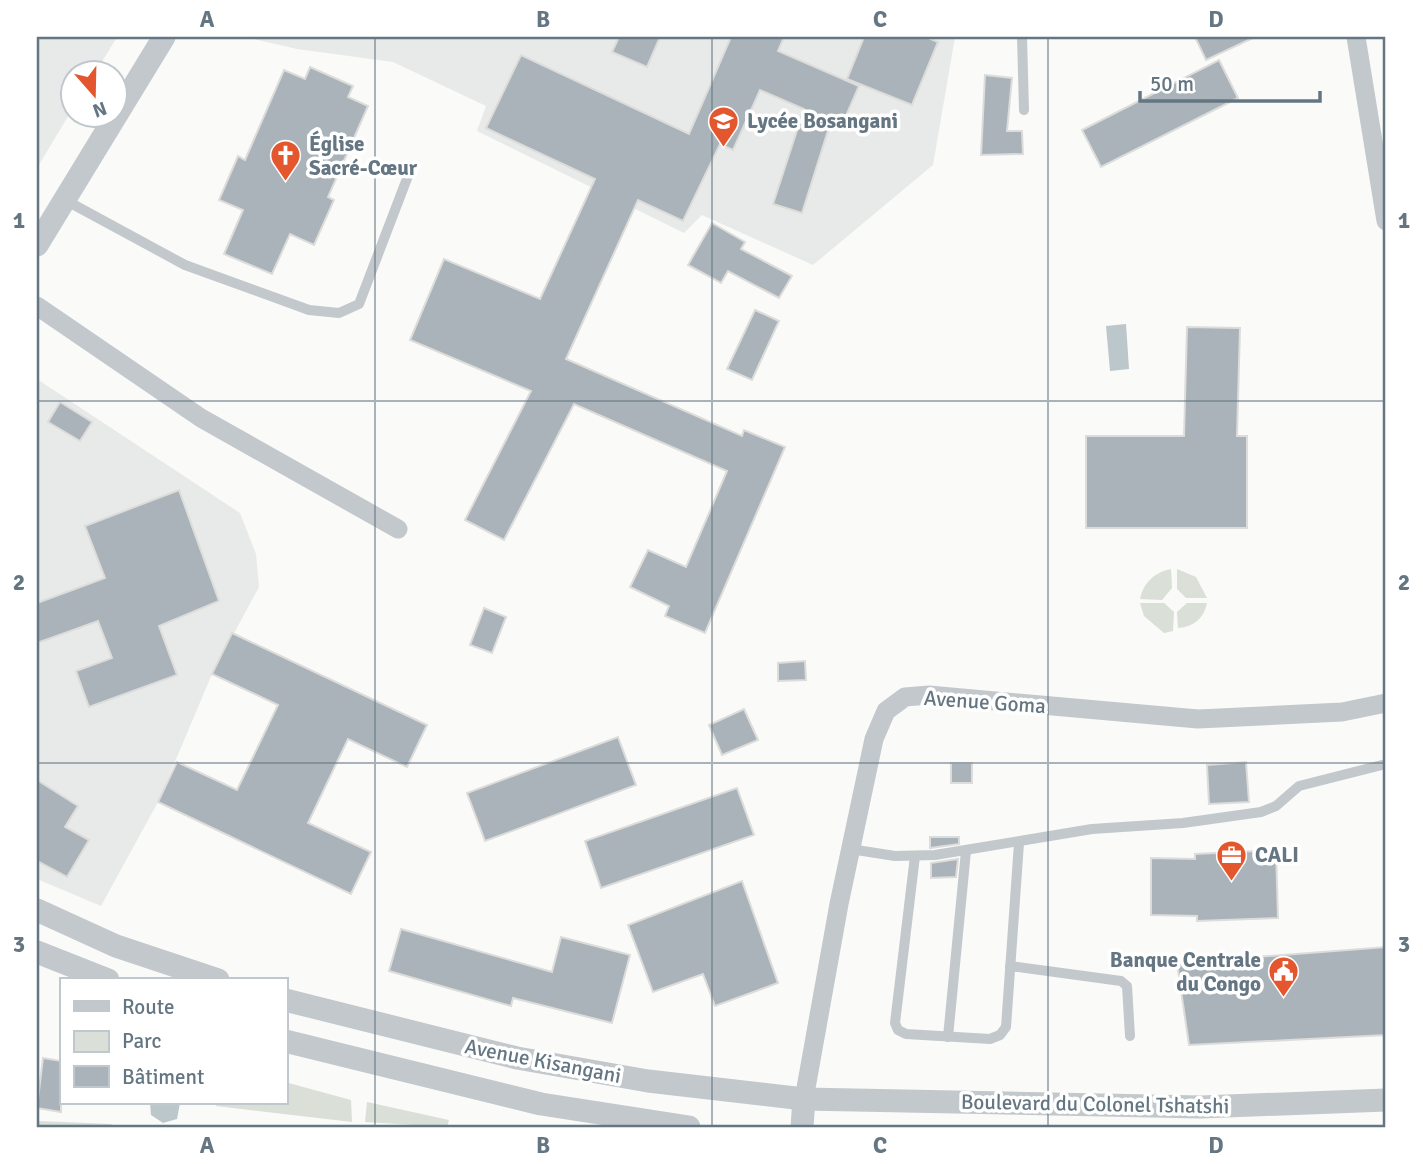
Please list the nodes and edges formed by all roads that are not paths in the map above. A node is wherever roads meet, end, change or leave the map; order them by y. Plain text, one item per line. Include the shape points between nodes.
1 (164, 37) edge
2 (1022, 37) edge
3 (1356, 37) edge
4 (1024, 110) dead end
5 (408, 176) dead end
6 (64, 200) junction
7 (1386, 221) edge
8 (37, 245) edge
9 (37, 306) edge
10 (398, 529) dead end
11 (1386, 703) edge
12 (1386, 764) edge
13 (1019, 843) junction
14 (850, 849) junction
15 (966, 851) junction
16 (915, 856) junction
17 (37, 910) edge
18 (37, 952) edge
19 (1010, 966) junction
20 (103, 978) edge
21 (212, 978) edge
22 (287, 1000) edge
23 (1130, 1036) dead end
24 (948, 1037) junction
25 (287, 1041) edge
26 (804, 1099) junction
27 (1386, 1100) edge
28 (689, 1127) edge
29 (802, 1127) edge

1 - 6 street
2 - 4 lane
3 - 7 street
5 - 6 lane via 359,304 339,313 309,310 185,265
6 - 8 street
9 - 10 street via 201,418
11 - 14 street, Avenue Goma via 1342,712 1198,719 929,695 905,697 886,711 874,739
12 - 13 lane via 1299,786 1261,813 1092,829
13 - 15 lane
13 - 19 lane
14 - 16 lane
14 - 26 street, Avenue Goma
15 - 16 lane
15 - 24 lane
16 - 24 lane via 895,1024 906,1034
17 - 21 street via 116,946
18 - 20 street
19 - 23 lane via 1121,981 1127,986
19 - 24 lane via 1006,1027 1000,1035 990,1039
22 - 26 street, Avenue Kisangani via 517,1058 648,1081
25 - 28 street via 541,1104
26 - 27 street, Boulevard du Colonel Tshatshi via 1201,1107
26 - 29 street, Avenue Goma

